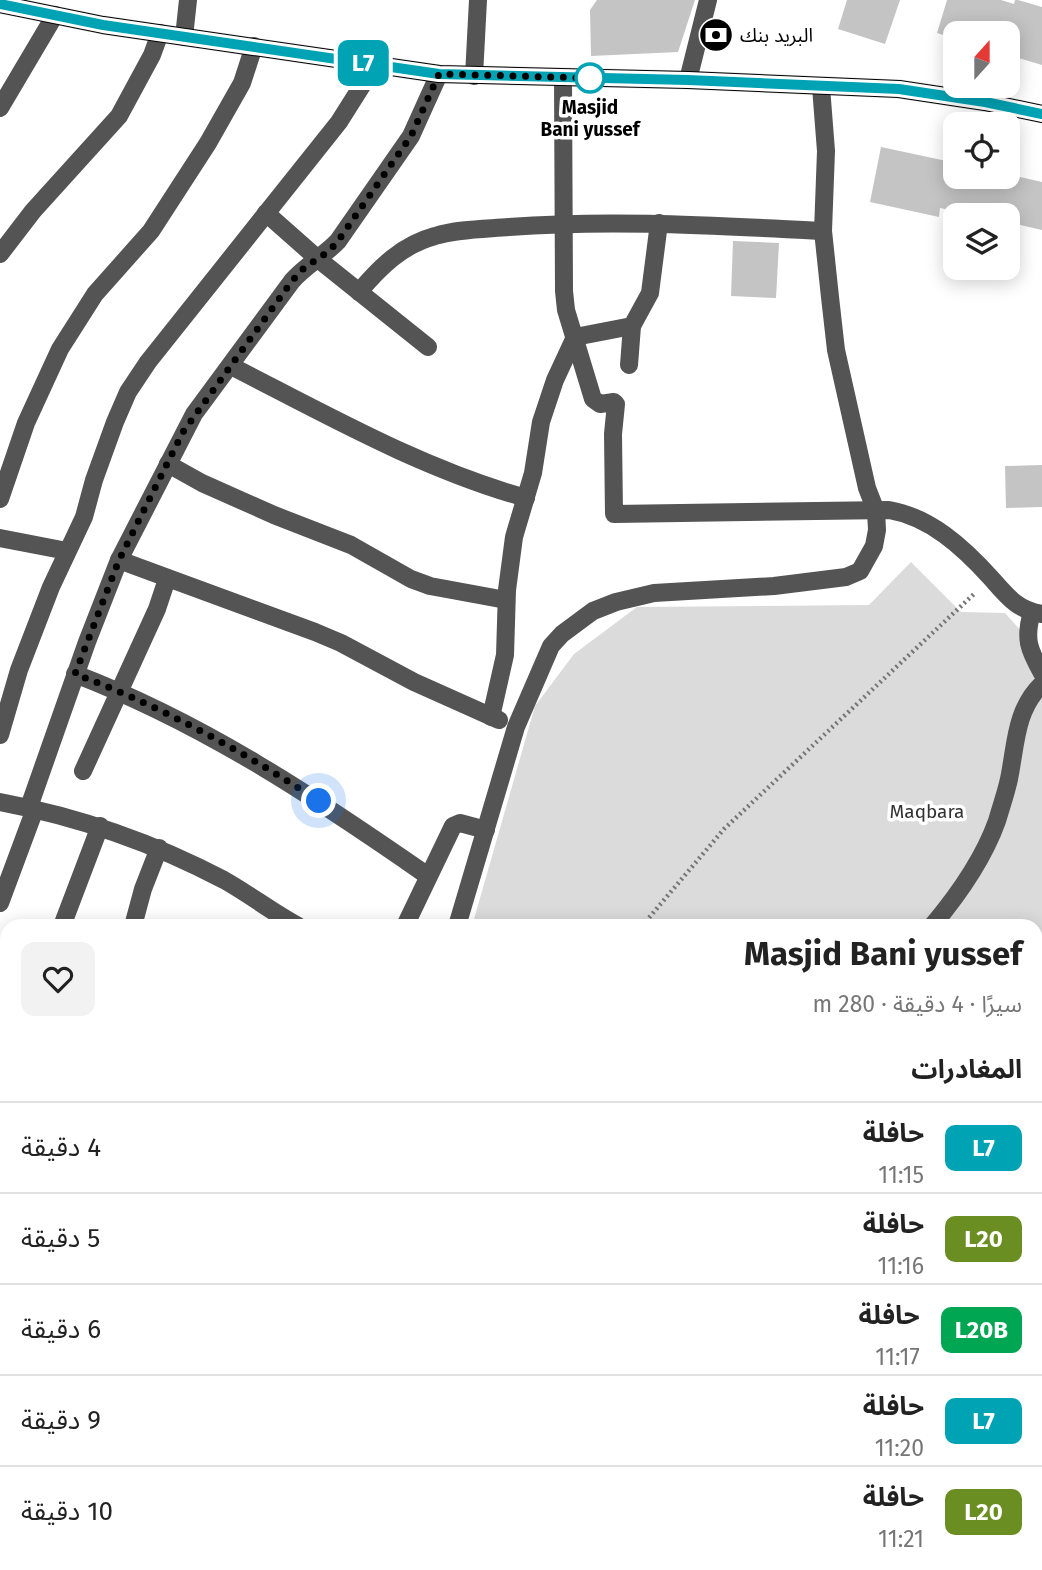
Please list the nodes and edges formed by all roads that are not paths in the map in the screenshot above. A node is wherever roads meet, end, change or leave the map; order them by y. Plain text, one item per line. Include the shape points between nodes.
1 (188, 0) edge
2 (478, 0) edge
3 (708, 0) edge
4 (0, 4) edge
5 (55, 15) junction
6 (160, 33) junction
7 (184, 37) junction
8 (254, 46) junction
9 (375, 65) junction
10 (439, 74) junction
11 (474, 76) junction
12 (563, 78) junction
13 (688, 80) junction
14 (821, 87) junction
15 (0, 108) edge
16 (1042, 114) edge
17 (266, 213) junction
18 (563, 223) junction
19 (659, 223) junction
20 (824, 231) junction
21 (0, 254) edge
22 (318, 259) junction
23 (359, 292) junction
24 (632, 326) junction
25 (575, 337) junction
26 (428, 347) dead end
27 (629, 365) dead end
28 (231, 366) junction
29 (168, 464) junction
30 (526, 498) junction
31 (0, 499) edge
32 (876, 511) junction
33 (0, 538) edge
34 (67, 551) junction
35 (119, 560) junction
36 (167, 579) junction
37 (506, 600) junction
38 (1037, 613) edge
39 (1042, 673) edge
40 (75, 674) junction
41 (1042, 684) edge
42 (119, 691) junction
43 (491, 717) junction
44 (516, 727) junction
45 (0, 734) edge
46 (83, 771) dead end
47 (0, 802) edge
48 (32, 808) junction
49 (100, 826) junction
50 (486, 830) junction
51 (159, 848) junction
52 (428, 876) junction
53 (0, 903) edge
54 (65, 919) edge
55 (135, 919) edge
56 (287, 919) edge
57 (408, 919) edge
58 (459, 919) edge
59 (938, 919) edge

1 - 7 street
2 - 11 street
3 - 13 street
4 - 5 main road
5 - 6 main road
5 - 15 street
6 - 7 main road
6 - 21 street via 118,116
7 - 8 main road
8 - 9 main road
8 - 31 street via 242,83 208,143 151,231 95,294 60,349 26,423
9 - 10 main road
9 - 17 street via 339,122
10 - 11 main road
10 - 22 street via 411,136 338,241
11 - 12 main road
12 - 13 main road
12 - 18 street
13 - 14 main road
14 - 16 main road via 909,90
14 - 20 street via 826,151
17 - 22 street
17 - 34 street via 133,383 99,466 85,517
18 - 19 street
18 - 23 street via 436,235 382,264
18 - 25 street via 564,291
19 - 20 street
19 - 24 street via 650,293
20 - 32 street via 836,350
22 - 23 street
22 - 28 street via 288,287
23 - 26 street
24 - 25 street
24 - 27 street
25 - 30 street via 541,422
25 - 32 street via 594,400 616,404 614,514
28 - 29 street via 194,414
28 - 30 street via 421,462
29 - 35 street
29 - 37 street via 274,515 351,545 411,579
30 - 37 street via 512,546
32 - 38 street via 902,513 931,524 1009,600
32 - 44 street via 874,546 853,575 774,586 654,593 593,611 551,646
33 - 34 street
34 - 45 street via 12,688
35 - 36 street
35 - 40 street
36 - 42 street
36 - 43 street via 341,643
37 - 43 street via 505,655
38 - 39 street via 1027,629 1029,651
40 - 42 street
40 - 48 street
41 - 59 street via 1016,730 1009,779 983,853
42 - 46 street
42 - 52 street via 279,775
43 - 44 street
44 - 50 street
47 - 48 street
48 - 49 street
48 - 53 street
49 - 51 street
49 - 54 street
50 - 52 street via 460,823 453,826
50 - 58 street
51 - 55 street
51 - 56 street via 224,880
52 - 57 street

